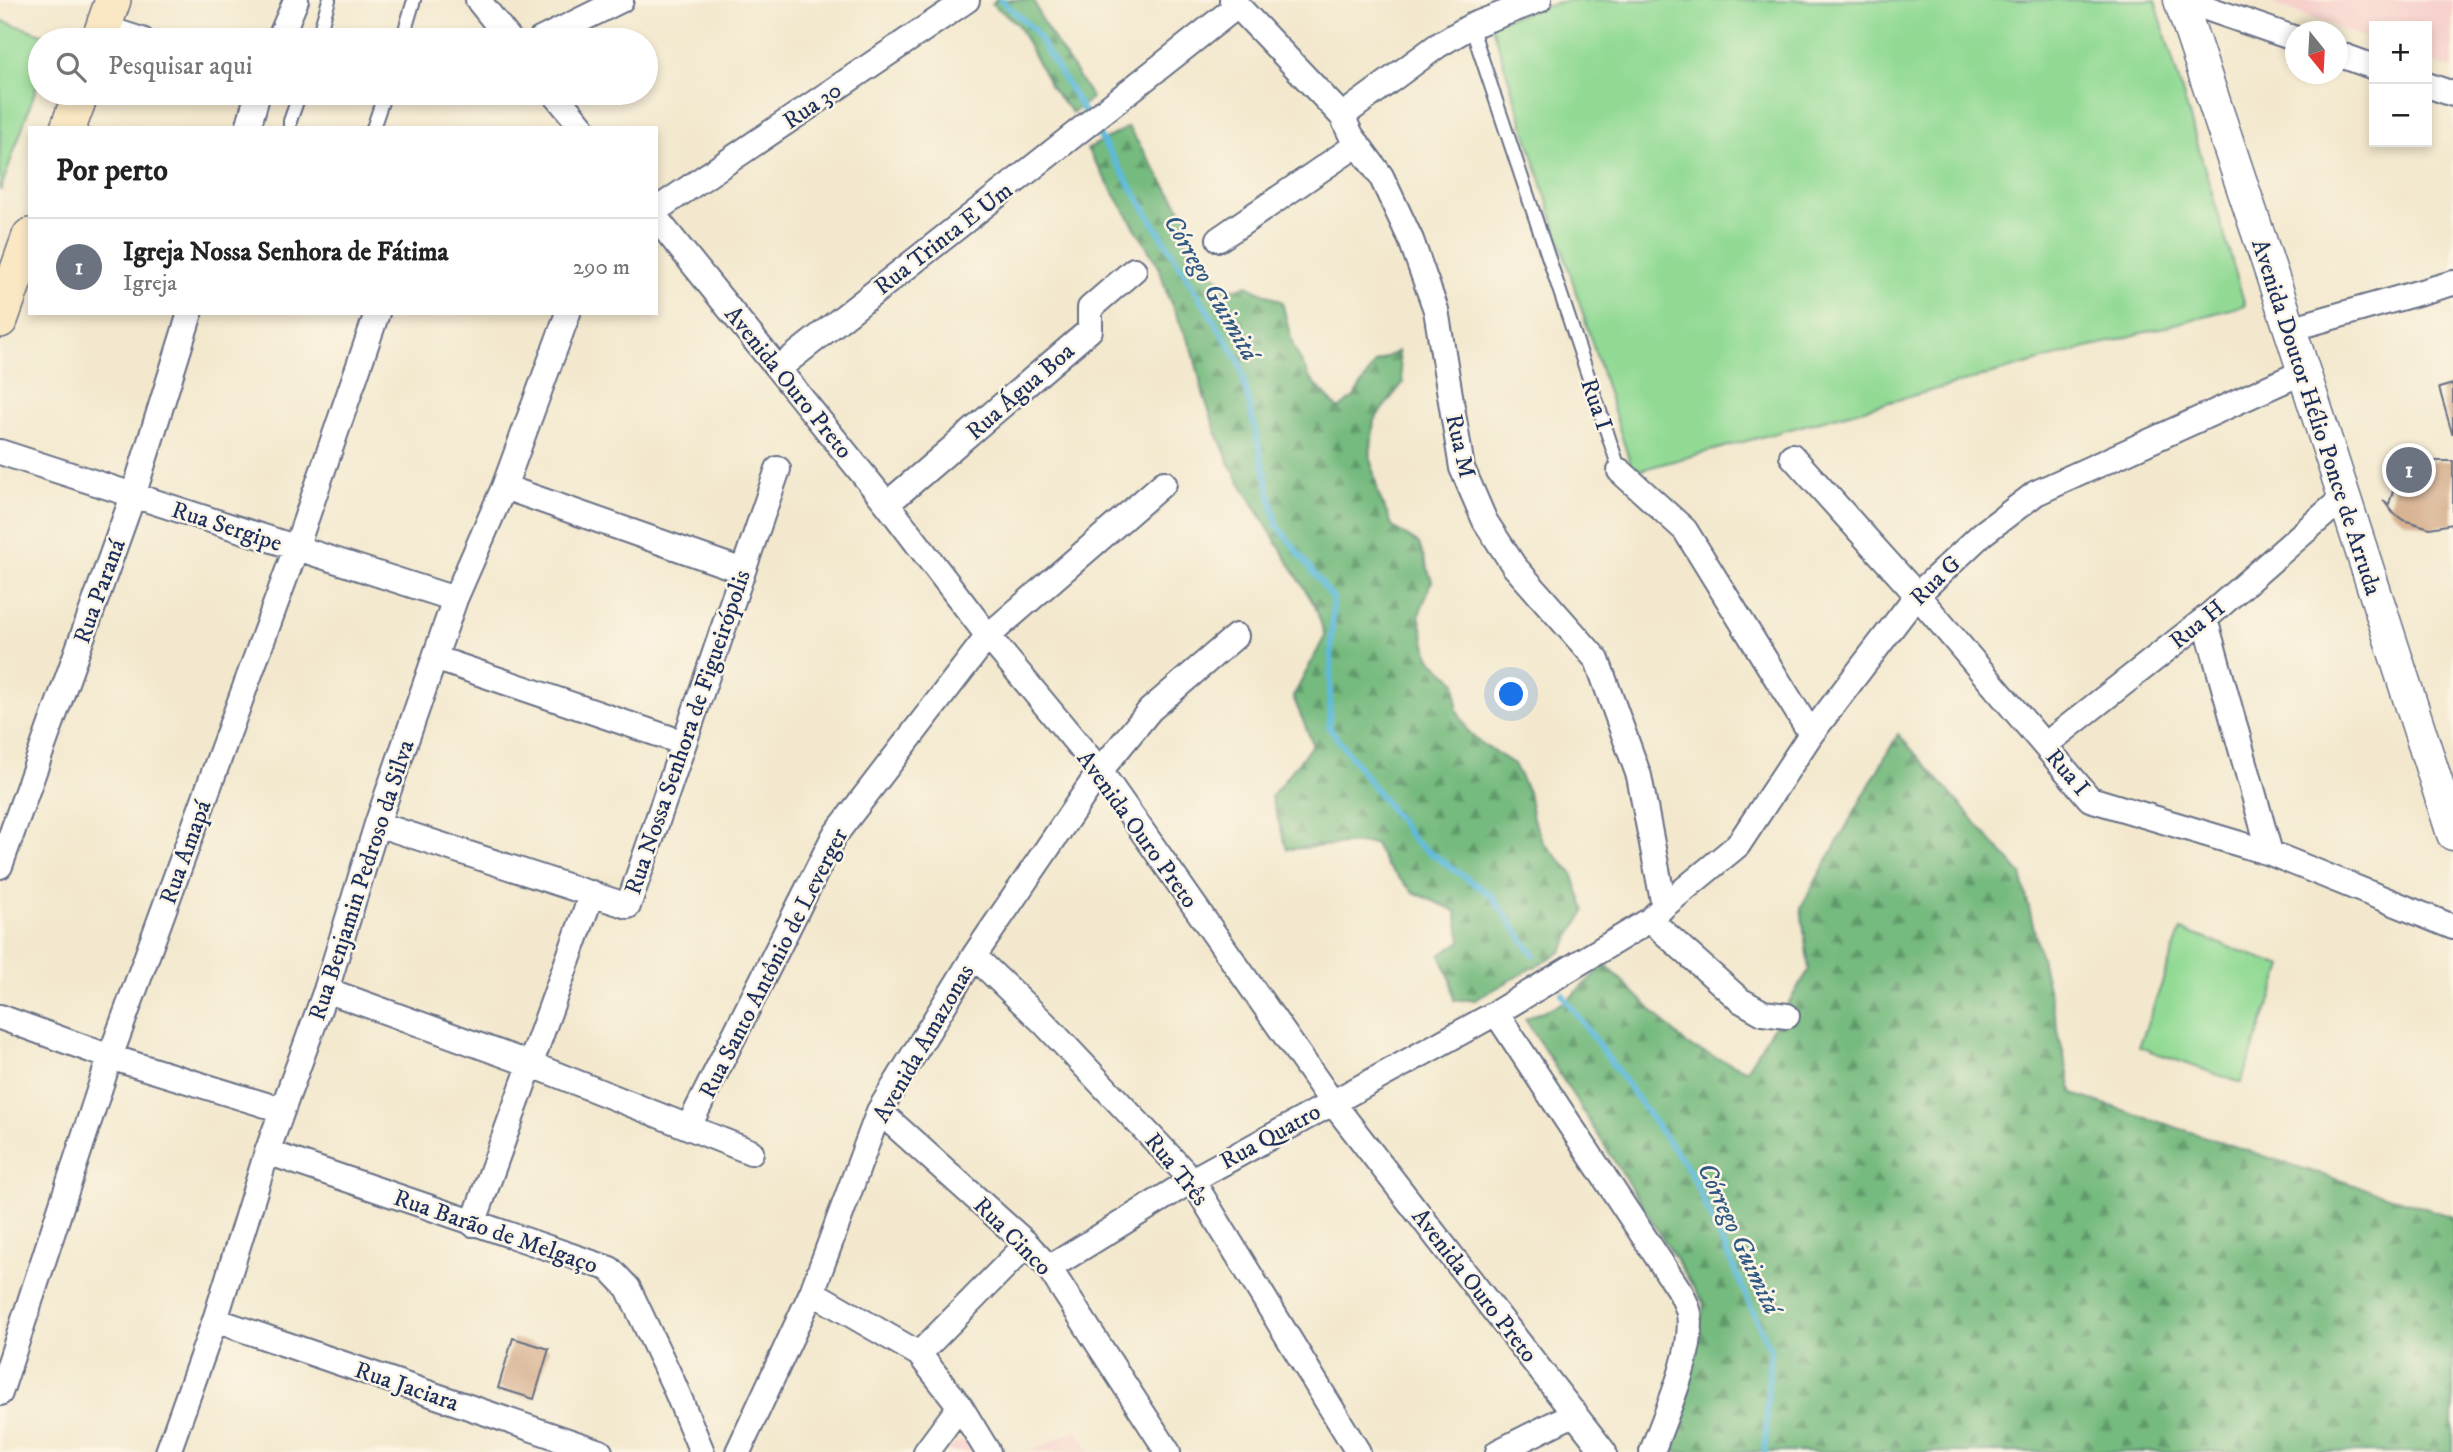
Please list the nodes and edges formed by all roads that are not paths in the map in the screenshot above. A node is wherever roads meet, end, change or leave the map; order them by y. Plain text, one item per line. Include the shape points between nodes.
1 (296, 0) edge
2 (329, 0) edge
3 (414, 0) edge
4 (478, 0) edge
5 (621, 0) edge
6 (967, 0) edge
7 (1539, 0) edge
8 (2181, 0) edge
9 (1235, 3) edge
10 (104, 16) edge
11 (1471, 26) junction
12 (123, 28) edge
13 (284, 28) edge
14 (321, 28) edge
15 (406, 28) edge
16 (500, 28) edge
17 (564, 28) edge
18 (2285, 36) edge
19 (2348, 58) edge
20 (2369, 65) edge
21 (2432, 87) edge
22 (2453, 94) edge
23 (77, 105) edge
24 (255, 105) edge
25 (296, 105) edge
26 (381, 105) edge
27 (564, 105) edge
28 (1342, 116) junction
29 (69, 126) edge
30 (249, 126) edge
31 (290, 126) edge
32 (374, 126) edge
33 (581, 126) edge
34 (1358, 144) junction
35 (658, 209) edge
36 (658, 220) edge
37 (1219, 239) dead end
38 (28, 242) edge
39 (1134, 270) dead end
40 (2453, 283) edge
41 (189, 315) edge
42 (376, 315) edge
43 (567, 315) edge
44 (0, 320) edge
45 (2290, 329) junction
46 (779, 368) junction
47 (2303, 372) junction
48 (0, 452) edge
49 (1792, 456) dead end
50 (778, 469) dead end
51 (1620, 471) joint
52 (1164, 483) dead end
53 (505, 487) junction
54 (132, 496) junction
55 (2344, 498) junction
56 (887, 504) junction
57 (296, 548) junction
58 (743, 571) junction
59 (1917, 595) junction
60 (455, 599) junction
61 (2205, 619) junction
62 (988, 636) junction
63 (1236, 636) dead end
64 (435, 658) junction
65 (1811, 734) junction
66 (684, 743) junction
67 (2045, 746) junction
68 (1100, 771) junction
69 (2443, 774) edge
70 (377, 824) junction
71 (2453, 834) edge
72 (2270, 853) junction
73 (0, 866) edge
74 (592, 893) junction
75 (1657, 913) junction
76 (2453, 927) edge
77 (974, 956) junction
78 (326, 990) junction
79 (1496, 1013) junction
80 (1787, 1016) dead end
81 (0, 1017) edge
82 (110, 1058) junction
83 (530, 1064) junction
84 (1332, 1102) junction
85 (282, 1110) junction
86 (879, 1111) junction
87 (689, 1126) junction
88 (267, 1152) junction
89 (751, 1152) dead end
90 (1192, 1180) junction
91 (473, 1224) junction
92 (1027, 1244) junction
93 (1049, 1268) junction
94 (812, 1292) junction
95 (215, 1320) junction
96 (919, 1354) junction
97 (0, 1393) edge
98 (960, 1406) junction
99 (1575, 1413) junction
100 (168, 1452) edge
101 (600, 1452) edge
102 (702, 1452) edge
103 (738, 1452) edge
104 (926, 1452) edge
105 (988, 1452) edge
106 (1168, 1452) edge
107 (1358, 1452) edge
108 (1498, 1452) edge
109 (1604, 1452) edge
110 (1652, 1452) edge

1 - 13 street
2 - 14 lane
3 - 15 lane
4 - 16 street
5 - 17 street
6 - 35 street, Rua 30
7 - 11 street
8 - 18 street
8 - 45 street, Avenida Doutor Hélio Ponce de Arruda
9 - 28 street, Rua M
9 - 46 street, Rua Trinta E Um
10 - 12 street
11 - 28 street
11 - 51 lane, Rua I
19 - 20 street
21 - 22 street
23 - 29 main road
24 - 30 street
25 - 31 lane
26 - 32 lane
27 - 33 street
28 - 34 street, Rua M
34 - 37 street
34 - 75 street, Rua M via 1381,176 1436,310 1462,468 1485,521 1514,566 1597,660 1639,776
36 - 46 street, Avenida Ouro Preto
38 - 44 main road
39 - 56 street, Rua Água Boa via 1090,308 1090,330
40 - 45 street
41 - 54 street, Rua Paraná
42 - 57 street, Rua Amapá
43 - 53 street, Rua Benjamin Pedroso da Silva
45 - 47 street, Avenida Doutor Hélio Ponce de Arruda
46 - 56 street, Avenida Ouro Preto
47 - 55 street, Avenida Doutor Hélio Ponce de Arruda
47 - 59 street, Rua G via 2036,493 1982,534
48 - 54 street, Rua Sergipe
49 - 59 street, Rua I
50 - 58 street, Rua Nossa Senhora de Figueirópolis
51 - 65 street, Rua I via 1685,530
52 - 62 street, Rua Santo Antônio de Leverger
53 - 58 street
53 - 60 street, Rua Benjamin Pedroso da Silva
54 - 57 street, Rua Sergipe
54 - 73 street, Rua Paraná
55 - 61 street, Rua H
55 - 69 street, Avenida Doutor Hélio Ponce de Arruda
56 - 62 street, Avenida Ouro Preto
57 - 60 street, Rua Sergipe
57 - 82 street, Rua Amapá
58 - 66 street, Rua Nossa Senhora de Figueirópolis
59 - 65 street, Rua G
59 - 67 street, Rua I
60 - 64 street, Rua Benjamin Pedroso da Silva
61 - 67 street, Rua H
61 - 72 street
62 - 68 street, Avenida Ouro Preto
62 - 87 street, Rua Santo Antônio de Leverger via 834,836
63 - 68 street, Avenida Amazonas via 1150,710
64 - 66 street
64 - 70 street, Rua Benjamin Pedroso da Silva
65 - 75 street, Rua G via 1738,845
66 - 74 street, Rua Nossa Senhora de Figueirópolis via 628,906
67 - 72 street, Rua I via 2090,799
68 - 77 street, Avenida Amazonas
68 - 84 street, Avenida Ouro Preto
69 - 71 street, Avenida Doutor Hélio Ponce de Arruda
70 - 74 street, Rua Nossa Senhora de Figueirópolis
70 - 78 street, Rua Benjamin Pedroso da Silva
72 - 76 street, Rua I
74 - 83 street
75 - 79 street, Rua Quatro
75 - 80 street via 1740,1000 1763,1013
77 - 86 street, Avenida Amazonas
77 - 90 street, Rua Três
78 - 83 street, Rua Santo Antônio de Leverger
78 - 85 street, Rua Benjamin Pedroso da Silva
79 - 84 street, Rua Quatro
79 - 110 street via 1681,1293 1689,1312 1686,1353
81 - 82 street
82 - 85 street
82 - 97 street, Rua Amapá
83 - 87 street, Rua Santo Antônio de Leverger
83 - 91 street
84 - 90 street, Rua Quatro
84 - 99 street, Avenida Ouro Preto
85 - 88 street, Rua Benjamin Pedroso da Silva
86 - 92 street, Rua Cinco
86 - 94 street, Avenida Amazonas
87 - 89 street, Rua Santo Antônio de Leverger
88 - 91 street, Rua Barão de Melgaço
88 - 95 street, Rua Benjamin Pedroso da Silva
90 - 93 street, Rua Quatro
90 - 107 street, Rua Três
91 - 102 street, Rua Barão de Melgaço via 597,1264 619,1276
92 - 93 street, Rua Cinco
92 - 96 street
93 - 106 street, Rua Cinco
94 - 96 street
94 - 103 street, Avenida Amazonas
95 - 100 street, Rua Benjamin Pedroso da Silva
95 - 101 street, Rua Jaciara
96 - 98 street
98 - 104 street
98 - 105 street
99 - 108 street
99 - 109 street, Avenida Ouro Preto

